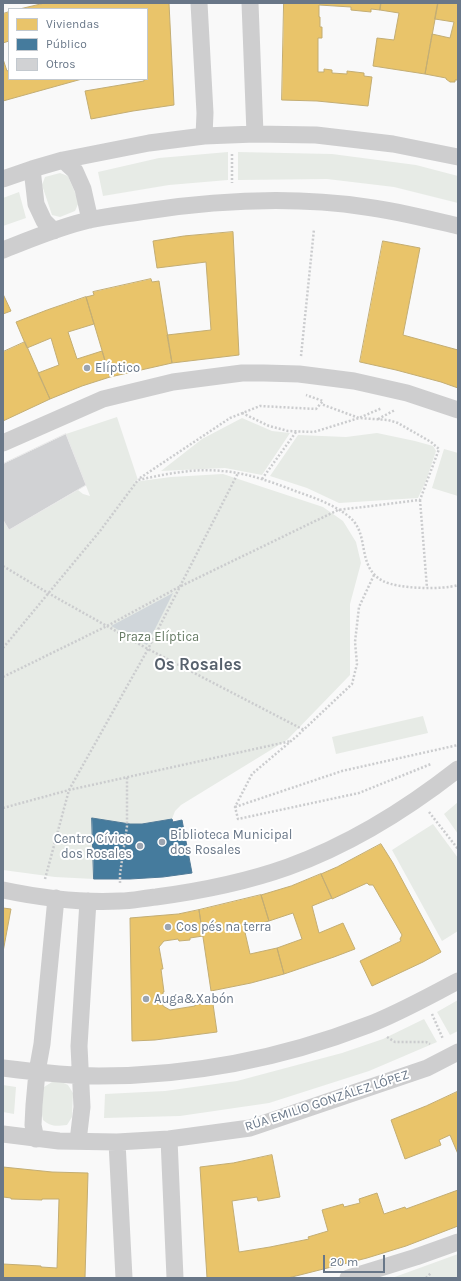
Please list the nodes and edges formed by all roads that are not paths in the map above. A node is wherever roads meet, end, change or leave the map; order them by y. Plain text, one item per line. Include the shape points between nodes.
1 (199, 3) edge
2 (250, 3) edge
3 (255, 134) junction
4 (204, 136) junction
5 (458, 157) edge
6 (63, 160) junction
7 (32, 169) junction
8 (3, 179) edge
9 (90, 220) junction
10 (458, 226) edge
11 (54, 231) junction
12 (3, 250) edge
13 (458, 410) edge
14 (3, 443) edge
15 (458, 769) edge
16 (3, 890) edge
17 (56, 898) junction
18 (88, 901) junction
19 (458, 981) edge
20 (452, 1049) edge
21 (3, 1068) edge
22 (37, 1072) junction
23 (80, 1075) junction
24 (3, 1134) edge
25 (36, 1139) junction
26 (169, 1139) junction
27 (78, 1141) junction
28 (117, 1142) junction
29 (458, 1242) edge
30 (124, 1278) edge
31 (175, 1278) edge
32 (348, 1278) edge

1 - 4 street
2 - 3 street
3 - 4 street
3 - 5 street via 316,136 393,144
4 - 6 street via 150,143
6 - 7 street
6 - 9 street via 75,171
7 - 8 street
7 - 11 street via 36,204 44,221
9 - 10 street via 180,206 274,200 315,201 366,207
9 - 11 street
11 - 12 street
13 - 14 street via 407,393 354,381 299,374 242,373 173,382 103,399
15 - 18 street via 379,824 289,866 256,877 184,893 121,901
16 - 17 street
17 - 18 street
17 - 22 street
18 - 23 street via 79,1046
19 - 23 street via 370,1024 272,1056 190,1070 147,1074
20 - 26 street, RÚA EMILIO GONZÁLEZ LÓPEZ via 428,1068 250,1128
21 - 22 street
22 - 23 street
22 - 25 street via 33,1125
23 - 27 street via 82,1107
24 - 25 street, RÚA EMILIO GONZÁLEZ LÓPEZ
25 - 27 street, RÚA EMILIO GONZÁLEZ LÓPEZ
26 - 28 street, RÚA EMILIO GONZÁLEZ LÓPEZ
26 - 31 street
27 - 28 street, RÚA EMILIO GONZÁLEZ LÓPEZ
28 - 30 street
29 - 32 street

